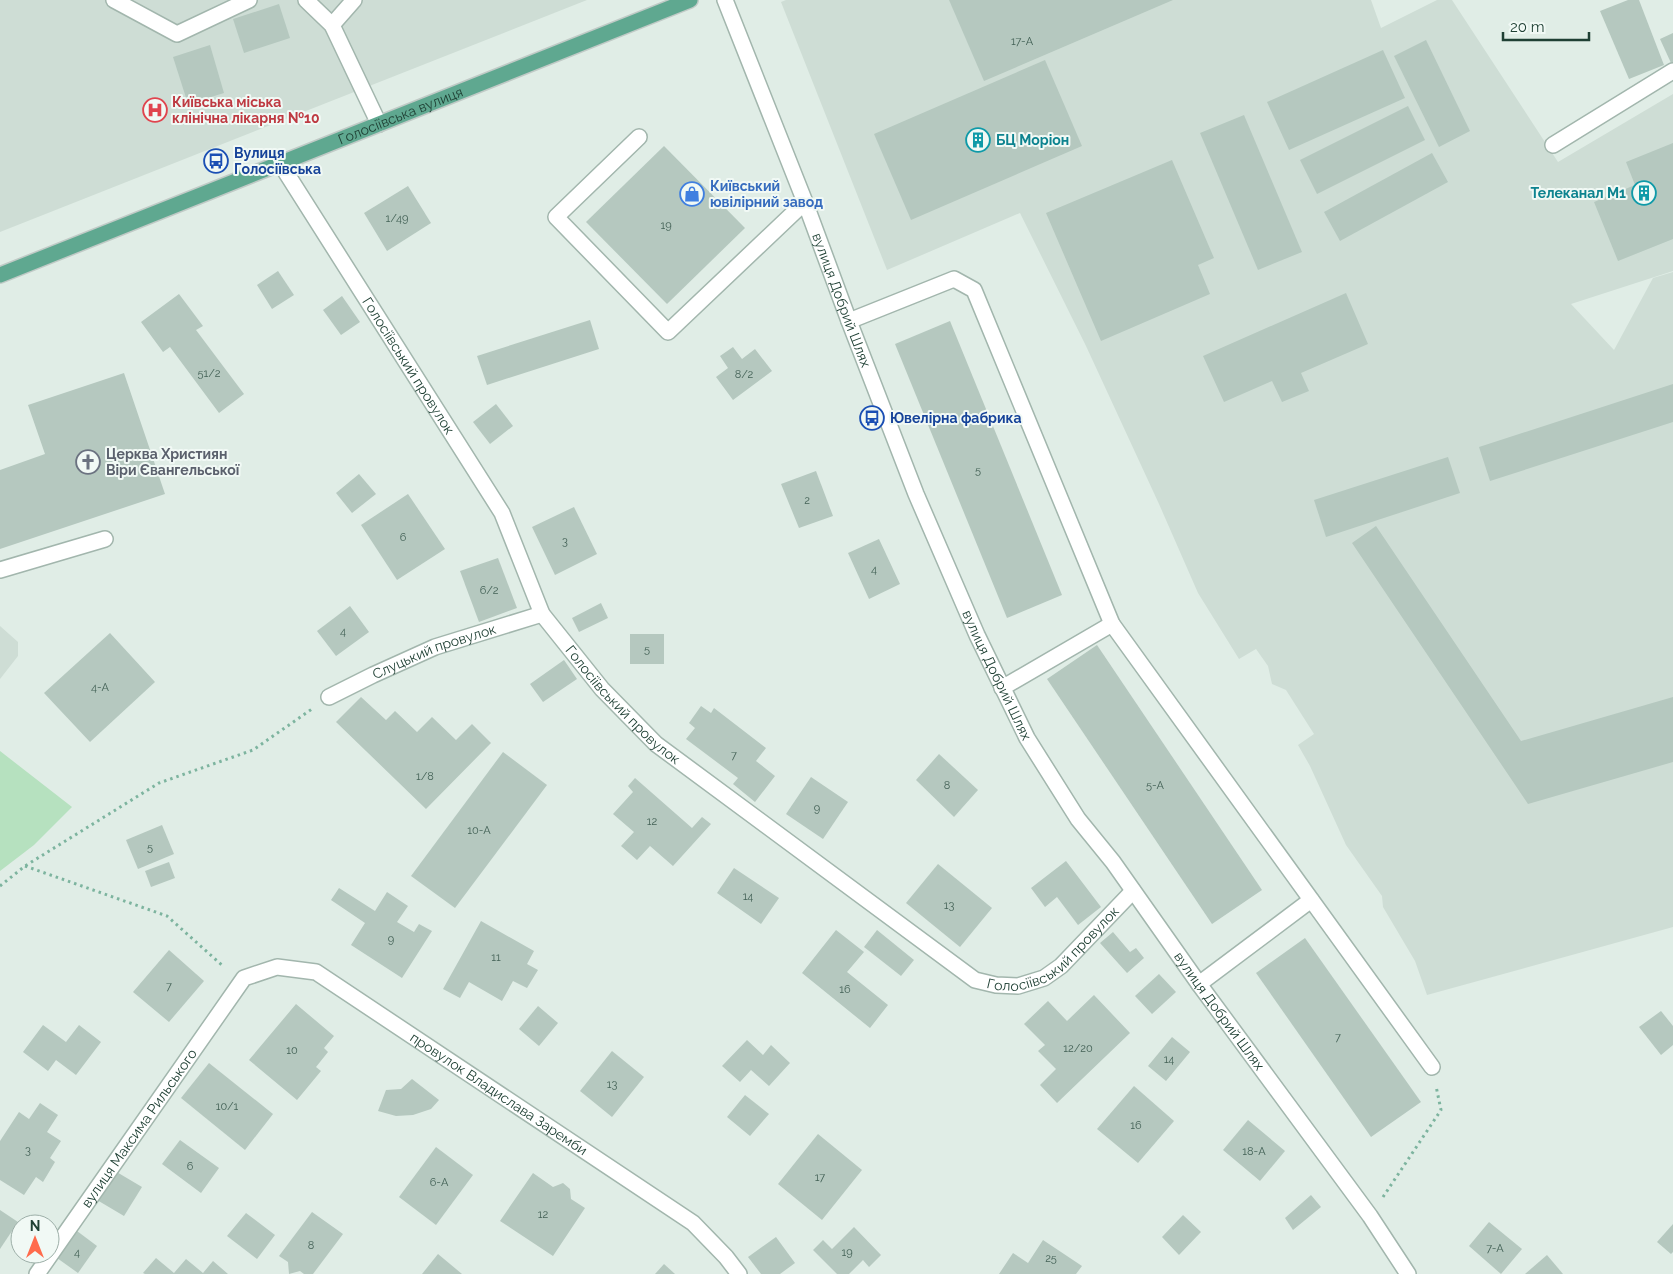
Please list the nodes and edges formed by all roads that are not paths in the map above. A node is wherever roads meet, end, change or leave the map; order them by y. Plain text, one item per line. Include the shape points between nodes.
1 (114, 0) edge
2 (249, 0) edge
3 (306, 0) edge
4 (354, 0) edge
5 (690, 0) edge
6 (725, 0) edge
7 (332, 25) junction
8 (1673, 71) edge
9 (380, 124) junction
10 (639, 137) dead end
11 (1553, 145) dead end
12 (280, 163) junction
13 (806, 202) junction
14 (2, 270) edge
15 (849, 321) junction
16 (106, 539) dead end
17 (0, 570) edge
18 (542, 614) junction
19 (1112, 624) junction
20 (1002, 688) junction
21 (329, 698) road end
22 (1134, 891) junction
23 (1311, 900) junction
24 (240, 984) joint
25 (1199, 984) junction
26 (1432, 1068) road end
27 (37, 1274) edge
28 (738, 1274) edge
29 (1408, 1274) edge

1 - 2 street via 177,34
3 - 7 street
4 - 7 street
5 - 9 main road, Голосіївська вулиця
6 - 13 street, вулиця Добрий Шлях
7 - 9 street
8 - 11 street
9 - 12 main road, Голосіївська вулиця
10 - 13 street via 556,217 668,332
12 - 14 main road, Голосіївська вулиця
12 - 18 street, Голосіївський провулок via 502,513
13 - 15 street, вулиця Добрий Шлях
15 - 19 street via 954,279 974,290
15 - 20 street, вулиця Добрий Шлях via 916,494
16 - 17 street
18 - 21 street, Слуцький провулок via 435,647
18 - 22 street, Голосіївський провулок via 602,689 656,744 975,980 1018,986 1044,978 1061,966
19 - 20 street
19 - 23 street
20 - 22 street, вулиця Добрий Шлях via 1027,738 1078,819
22 - 25 street, вулиця Добрий Шлях
23 - 25 street
23 - 26 street
24 - 27 street, вулиця Максима Рильського
24 - 28 street, провулок Владислава Заремби via 244,978 277,967 316,972 693,1223
25 - 29 street, вулиця Добрий Шлях via 1370,1216

